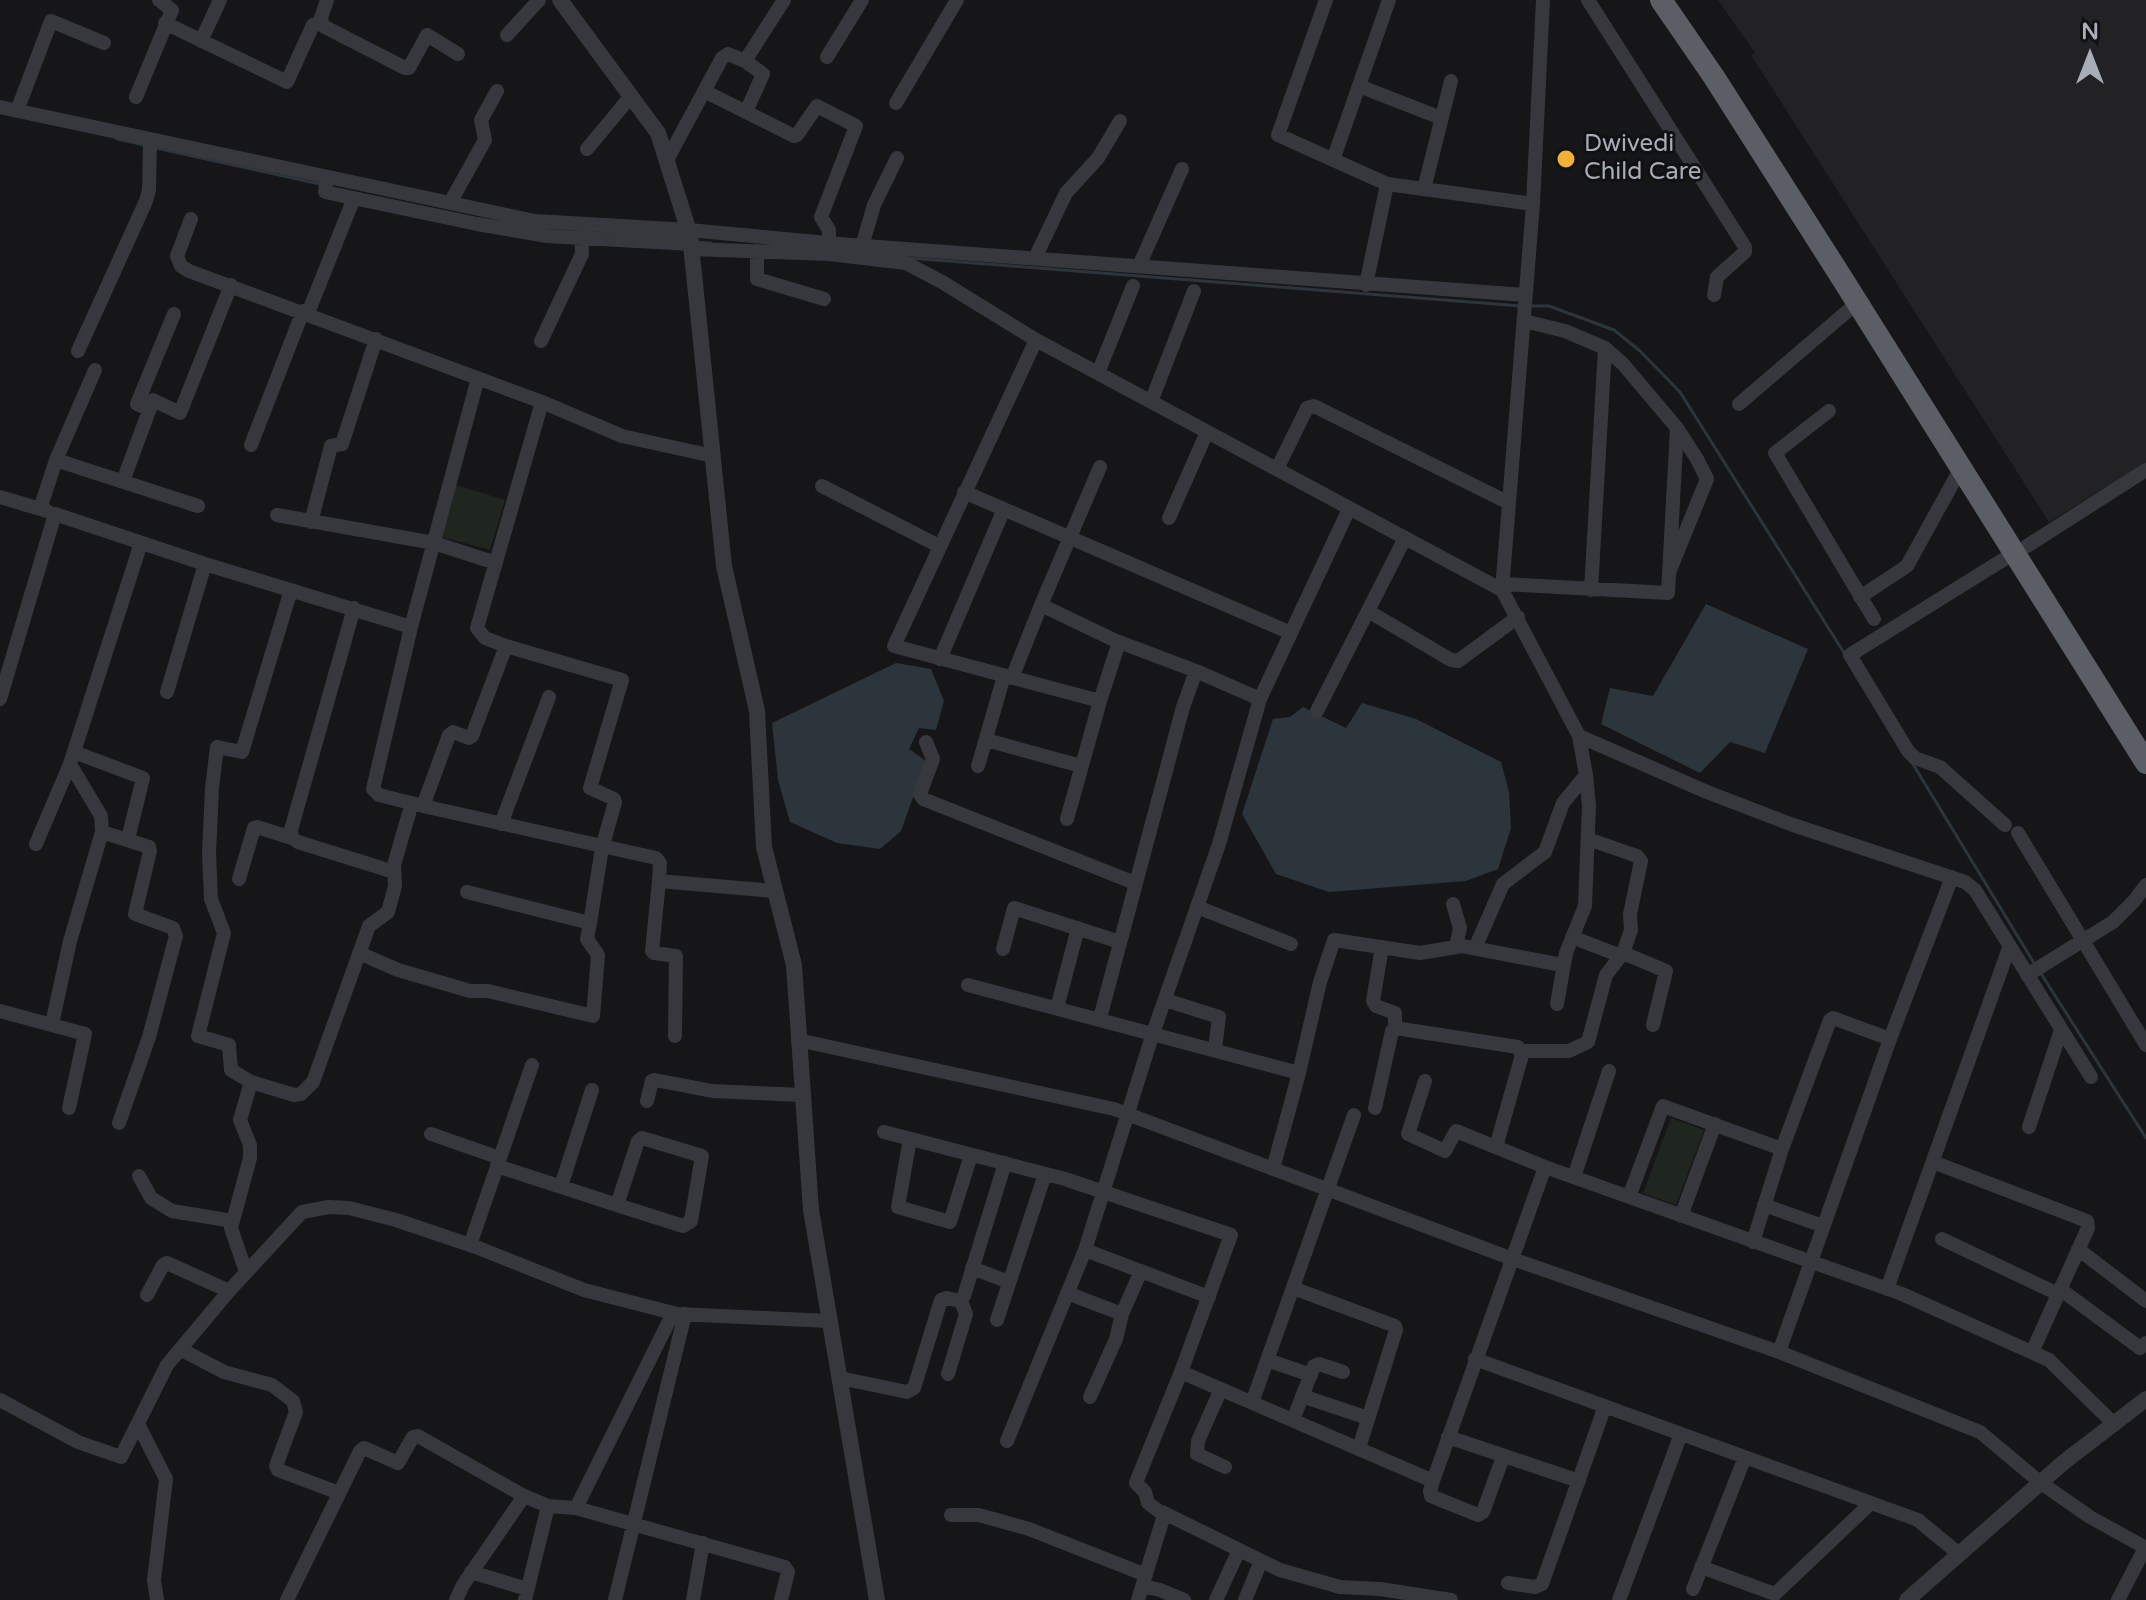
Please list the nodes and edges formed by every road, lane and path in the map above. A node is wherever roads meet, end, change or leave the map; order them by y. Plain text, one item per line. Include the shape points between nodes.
1 (159, 0) edge
2 (220, 0) edge
3 (327, 0) edge
4 (539, 0) edge
5 (560, 0) edge
6 (784, 0) edge
7 (862, 0) edge
8 (957, 0) edge
9 (1326, 0) edge
10 (1389, 0) edge
11 (1543, 0) edge
12 (1588, 0) edge
13 (1661, 0) edge
14 (1679, 0) edge
15 (321, 22) junction
16 (165, 23) junction
17 (507, 35) dead end
18 (201, 41) junction
19 (104, 43) dead end
20 (458, 54) dead end
21 (827, 57) dead end
22 (745, 61) junction
23 (1451, 81) dead end
24 (1359, 86) junction
25 (497, 91) dead end
26 (704, 91) junction
27 (631, 96) junction
28 (136, 97) dead end
29 (896, 103) dead end
30 (0, 107) edge
31 (17, 111) junction
32 (746, 112) junction
33 (1441, 118) junction
34 (1120, 121) dead end
35 (149, 144) junction
36 (587, 149) dead end
37 (897, 158) dead end
38 (667, 160) junction
39 (1333, 160) junction
40 (1182, 169) dead end
41 (326, 182) junction
42 (1387, 184) junction
43 (1424, 189) junction
44 (354, 198) junction
45 (450, 203) junction
46 (1533, 204) junction
47 (191, 219) dead end
48 (581, 231) junction
49 (691, 240) junction
50 (829, 243) junction
51 (862, 246) junction
52 (757, 251) junction
53 (1035, 258) junction
54 (1139, 266) junction
55 (231, 285) junction
56 (1366, 285) junction
57 (1133, 286) dead end
58 (1194, 291) dead end
59 (1714, 295) dead end
60 (824, 299) dead end
61 (1857, 303) junction
62 (1525, 307) junction
63 (305, 312) junction
64 (174, 314) dead end
65 (376, 339) junction
66 (1036, 340) junction
67 (541, 341) dead end
68 (1605, 348) junction
69 (78, 351) dead end
70 (95, 370) dead end
71 (1098, 373) junction
72 (478, 378) junction
73 (542, 402) junction
74 (1151, 402) junction
75 (1739, 404) dead end
76 (149, 409) junction
77 (1829, 411) dead end
78 (1677, 428) junction
79 (1207, 432) junction
80 (251, 445) dead end
81 (713, 456) junction
82 (56, 460) junction
83 (1100, 467) dead end
84 (1961, 468) junction
85 (1277, 469) junction
86 (2146, 470) edge
87 (123, 481) junction
88 (822, 486) dead end
89 (964, 492) junction
90 (0, 497) edge
91 (1509, 503) junction
92 (198, 506) dead end
93 (40, 509) junction
94 (1004, 509) junction
95 (1349, 509) junction
96 (55, 514) junction
97 (277, 515) dead end
98 (1169, 518) dead end
99 (311, 522) junction
100 (1070, 538) junction
101 (1405, 538) junction
102 (141, 543) junction
103 (434, 543) junction
104 (939, 546) junction
105 (2020, 550) junction
106 (496, 563) junction
107 (205, 564) junction
108 (1670, 570) junction
109 (1503, 587) junction
110 (291, 590) junction
111 (1591, 590) junction
112 (1860, 597) junction
113 (1041, 605) junction
114 (354, 608) junction
115 (1368, 611) junction
116 (1518, 617) junction
117 (1874, 619) dead end
118 (411, 627) junction
119 (1291, 633) junction
120 (1119, 642) junction
121 (506, 646) junction
122 (940, 659) junction
123 (1196, 671) junction
124 (1008, 677) junction
125 (167, 692) dead end
126 (1, 693) edge
127 (549, 697) dead end
128 (1260, 699) junction
129 (1100, 701) junction
130 (1317, 711) dead end
131 (2146, 735) edge
132 (1579, 736) junction
133 (986, 740) junction
134 (926, 742) dead end
135 (72, 758) junction
136 (2146, 763) edge
137 (978, 766) dead end
138 (1081, 766) junction
139 (1586, 775) junction
140 (418, 805) junction
141 (1067, 819) dead end
142 (501, 824) junction
143 (102, 832) junction
144 (292, 838) junction
145 (128, 839) junction
146 (1588, 839) junction
147 (36, 844) dead end
148 (602, 848) junction
149 (394, 872) junction
150 (1952, 877) junction
151 (239, 879) dead end
152 (659, 881) junction
153 (1135, 883) junction
154 (2146, 885) edge
155 (774, 891) junction
156 (467, 892) dead end
157 (1453, 904) dead end
158 (1197, 907) junction
159 (590, 923) junction
160 (1078, 928) junction
161 (1572, 937) junction
162 (2082, 940) junction
163 (1120, 942) junction
164 (1291, 944) dead end
165 (1456, 946) junction
166 (1382, 947) junction
167 (1475, 948) junction
168 (2009, 948) junction
169 (1003, 949) dead end
170 (359, 953) junction
171 (1622, 954) junction
172 (1562, 965) junction
173 (2033, 971) junction
174 (968, 985) dead end
175 (1165, 1000) junction
176 (1557, 1004) dead end
177 (1057, 1008) junction
178 (0, 1011) edge
179 (1100, 1018) junction
180 (52, 1024) junction
181 (1653, 1025) dead end
182 (1395, 1028) junction
183 (2061, 1030) junction
184 (1153, 1033) junction
185 (675, 1036) dead end
186 (1890, 1039) junction
187 (798, 1040) junction
188 (2146, 1045) edge
189 (1215, 1049) junction
190 (1522, 1051) junction
191 (532, 1065) dead end
192 (1609, 1071) dead end
193 (1299, 1073) junction
194 (2091, 1077) dead end
195 (1425, 1081) dead end
196 (251, 1082) junction
197 (592, 1090) dead end
198 (802, 1095) junction
199 (647, 1101) dead end
200 (69, 1108) dead end
201 (1375, 1108) dead end
202 (1128, 1115) junction
203 (1354, 1115) dead end
204 (119, 1123) dead end
205 (1715, 1124) junction
206 (2029, 1127) dead end
207 (884, 1132) dead end
208 (431, 1134) dead end
209 (910, 1139) junction
210 (1496, 1147) junction
211 (1782, 1149) junction
212 (971, 1155) junction
213 (499, 1162) junction
214 (1933, 1162) junction
215 (1005, 1163) junction
216 (1545, 1167) junction
217 (1273, 1169) junction
218 (1045, 1174) junction
219 (139, 1176) dead end
220 (1574, 1177) junction
221 (561, 1186) junction
222 (1328, 1189) junction
223 (1104, 1191) junction
224 (1629, 1197) junction
225 (617, 1205) junction
226 (1764, 1205) junction
227 (1681, 1216) junction
228 (233, 1221) junction
229 (1823, 1226) junction
230 (1942, 1239) dead end
231 (1753, 1242) junction
232 (470, 1245) junction
233 (2078, 1249) junction
234 (1085, 1250) junction
235 (1510, 1258) junction
236 (1810, 1262) junction
237 (972, 1268) junction
238 (1141, 1271) junction
239 (246, 1272) junction
240 (1009, 1282) junction
241 (1293, 1288) junction
242 (1887, 1289) junction
243 (229, 1291) junction
244 (2059, 1291) junction
245 (1067, 1293) junction
246 (147, 1295) dead end
247 (1209, 1297) junction
248 (961, 1301) junction
249 (2146, 1301) edge
250 (679, 1314) junction
251 (1122, 1314) junction
252 (997, 1320) dead end
253 (830, 1321) junction
254 (2146, 1343) edge
255 (180, 1349) junction
256 (2033, 1350) junction
257 (1779, 1352) junction
258 (1475, 1359) junction
259 (1267, 1360) junction
260 (1181, 1372) junction
261 (1343, 1372) dead end
262 (948, 1374) dead end
263 (1311, 1375) junction
264 (840, 1378) junction
265 (1221, 1389) junction
266 (1302, 1396) junction
267 (1090, 1397) dead end
268 (2146, 1399) edge
269 (0, 1400) edge
270 (1252, 1403) junction
271 (1605, 1406) junction
272 (1368, 1418) junction
273 (1293, 1420) junction
274 (138, 1424) junction
275 (2114, 1424) junction
276 (1681, 1434) junction
277 (1448, 1437) junction
278 (1007, 1441) dead end
279 (1359, 1448) junction
280 (1503, 1457) junction
281 (1745, 1457) junction
282 (1225, 1467) dead end
283 (1433, 1481) junction
284 (1579, 1481) junction
285 (2041, 1483) junction
286 (339, 1493) junction
287 (524, 1496) junction
288 (1871, 1503) junction
289 (548, 1506) junction
290 (576, 1508) junction
291 (1162, 1512) junction
292 (951, 1515) dead end
293 (634, 1522) junction
294 (703, 1543) junction
295 (2146, 1548) edge
296 (1239, 1550) junction
297 (1959, 1554) junction
298 (1261, 1561) junction
299 (1701, 1567) junction
300 (471, 1572) junction
301 (1508, 1583) dead end
302 (1142, 1587) edge
303 (1693, 1589) dead end
304 (526, 1594) edge
305 (157, 1600) edge
306 (287, 1600) edge
307 (456, 1600) edge
308 (615, 1600) edge
309 (693, 1600) edge
310 (781, 1600) edge
311 (877, 1600) edge
312 (1184, 1600) edge
313 (1216, 1600) edge
314 (1245, 1600) edge
315 (1451, 1600) edge
316 (1619, 1600) edge
317 (1907, 1600) edge
318 (2118, 1600) edge

1 - 16 street via 172,10
2 - 18 street
3 - 15 street
4 - 17 street
5 - 27 street
6 - 22 street
7 - 21 street
8 - 29 street
9 - 39 street via 1278,132
10 - 24 street
11 - 46 street
12 - 59 street via 1745,247 1717,277
13 - 61 highway
14 - 105 highway via 1736,82
15 - 18 street via 313,25 287,82
15 - 20 street via 407,69 427,35
16 - 18 street
16 - 28 street
19 - 31 street via 51,21
22 - 26 street via 724,55
22 - 32 street via 763,74
23 - 33 street
24 - 33 street
24 - 39 street
25 - 45 street via 481,120 485,140
26 - 32 street
26 - 38 street
27 - 36 street
27 - 38 street via 658,133
30 - 31 street
31 - 35 street
32 - 50 street via 794,136 817,106 856,126 821,217
33 - 43 street
34 - 53 street via 1098,158 1066,193
35 - 41 street
35 - 69 street via 146,201
37 - 51 street via 874,205
38 - 49 street
39 - 42 street
40 - 54 street
41 - 44 street
41 - 45 street
42 - 43 street
42 - 56 street
43 - 46 street
44 - 48 street via 505,229
44 - 63 street
45 - 48 street
46 - 62 street
47 - 55 street via 177,256 181,266
48 - 49 street
48 - 67 street via 582,254
49 - 50 street
49 - 52 street
49 - 81 street
50 - 51 street
51 - 53 street
52 - 60 street via 757,279
52 - 66 street via 906,263
53 - 54 street
54 - 56 street
55 - 63 street
55 - 76 street via 180,413 153,400
56 - 62 street
57 - 71 street
58 - 74 street
61 - 75 street
61 - 84 highway
62 - 68 street
62 - 91 street
63 - 65 street
63 - 80 street
64 - 76 street via 137,404
65 - 72 street
65 - 99 street via 342,444 331,446
66 - 71 street
66 - 89 street
68 - 78 street
68 - 111 street
70 - 82 street
71 - 74 street
72 - 73 street
72 - 103 street
73 - 81 street via 622,436
73 - 106 street
74 - 79 street
76 - 87 street
77 - 112 street via 1775,453
78 - 108 street
78 - 108 street via 1707,479
79 - 85 street
79 - 98 street
81 - 155 street via 724,566 757,711 764,847
82 - 87 street
82 - 93 street
83 - 100 street
84 - 105 highway
84 - 112 street via 1907,566
85 - 91 street via 1307,408 1314,406
85 - 95 street
86 - 105 street
87 - 92 street
88 - 104 street
89 - 94 street
89 - 104 street
90 - 93 street
91 - 109 street
93 - 96 street
94 - 100 street
94 - 122 street
95 - 101 street
95 - 119 street
96 - 102 street
96 - 126 street
97 - 99 street
99 - 103 street
100 - 113 street
100 - 119 street
101 - 109 street
101 - 115 street
102 - 107 street
102 - 135 street
103 - 106 street
103 - 118 street
104 - 122 street via 894,644
105 - 131 highway
105 - 136 highway
105 - 162 street via 1850,655 1908,751 1940,767 2011,829
106 - 121 street via 477,628 485,638
107 - 110 street
107 - 125 street
108 - 111 street via 1666,595
109 - 111 street
109 - 116 street
110 - 114 street
110 - 196 street via 242,752 216,749 212,788 210,888 224,933 198,1036 229,1045 231,1070
112 - 117 street
113 - 120 street
113 - 124 street
114 - 118 street
114 - 144 street
115 - 116 street via 1458,661
115 - 130 street
116 - 132 street
118 - 140 street via 373,789
119 - 128 street
120 - 123 street
120 - 129 street
121 - 140 street via 472,736 449,735
121 - 148 street via 623,681 590,788 615,800
122 - 124 street
123 - 128 street
123 - 153 street
124 - 129 street
124 - 133 street
127 - 142 street
128 - 158 street
129 - 138 street
132 - 139 street
132 - 150 street via 1793,825
133 - 137 street
133 - 138 street
134 - 153 street via 933,759 920,794 923,799
135 - 143 street via 101,816
135 - 145 street via 143,778
135 - 147 street
138 - 141 street
139 - 146 street
139 - 167 street via 1563,803 1545,852 1503,884
140 - 142 street
140 - 149 street
142 - 148 street
143 - 145 street
143 - 180 street
144 - 149 street
144 - 151 street via 254,828
145 - 204 street via 150,851 135,914 173,928 176,936
146 - 161 street via 1585,906
146 - 171 street via 1641,861 1631,930
148 - 152 street via 659,859
148 - 159 street
149 - 170 street via 388,912 371,922
150 - 168 street via 1975,890
150 - 186 street
152 - 155 street
152 - 185 street via 652,951 676,956
153 - 163 street
154 - 162 street via 2122,915
155 - 187 street via 794,965
156 - 159 street
157 - 165 street via 1460,928
158 - 164 street
158 - 175 street
159 - 170 street via 587,939 598,955 593,1016 470,991
160 - 163 street
160 - 169 street via 1014,908
160 - 177 street
161 - 171 street
161 - 172 street
162 - 173 street
162 - 188 street
163 - 179 street
165 - 166 street via 1420,953
165 - 167 street
166 - 182 street via 1373,1001 1395,1013
166 - 193 street via 1332,942
167 - 172 street
168 - 173 street
168 - 214 street
170 - 196 street via 306,1090 294,1095
171 - 181 street via 1666,971
171 - 190 street via 1606,975 1588,1042 1569,1051
172 - 176 street
173 - 183 street
174 - 177 street
175 - 184 street
175 - 189 street via 1218,1015
177 - 179 street
178 - 180 street
179 - 184 street
180 - 200 street via 85,1034
182 - 190 street
182 - 201 street
183 - 194 street
183 - 206 street
184 - 189 street
184 - 202 street
186 - 211 street via 1831,1019
186 - 229 street
187 - 198 street
187 - 202 street
189 - 193 street
190 - 210 street
191 - 213 street
192 - 220 street
193 - 217 street
195 - 210 street via 1408,1134 1443,1151 1454,1131
196 - 228 street via 240,1120 250,1158
197 - 221 street
198 - 199 street via 712,1091 655,1080
198 - 253 street via 811,1210
202 - 217 street
202 - 223 street
203 - 222 street
205 - 211 street
205 - 224 street via 1663,1106
205 - 227 street
207 - 209 street
208 - 213 street
209 - 212 street
209 - 212 street via 898,1207 950,1222
210 - 216 street
211 - 226 street
212 - 215 street
213 - 221 street
213 - 232 street
214 - 233 street via 2084,1218 2088,1228
214 - 242 street
215 - 218 street
215 - 237 street
216 - 220 street
216 - 235 street
217 - 222 street
218 - 223 street
218 - 240 street
219 - 228 street via 151,1198 172,1211
220 - 224 street
221 - 225 street
222 - 235 street
222 - 241 street
223 - 234 street
223 - 247 street via 1230,1233
224 - 227 street
225 - 225 street via 687,1226 702,1156 642,1138
226 - 229 street
226 - 231 street
227 - 231 street
228 - 239 street via 231,1234
229 - 236 street
230 - 244 street
231 - 236 street
232 - 239 street via 349,1208 314,1209 302,1212
232 - 250 street via 584,1290
233 - 244 street
233 - 249 street
234 - 238 street
234 - 245 street
235 - 257 street
235 - 258 street
236 - 242 street
236 - 257 street
237 - 240 street
237 - 248 street
238 - 247 street
238 - 251 street
239 - 243 street
240 - 252 street
241 - 259 street
241 - 272 street via 1395,1326
242 - 256 street
243 - 246 street via 167,1263
243 - 255 street
244 - 254 street via 2140,1348
244 - 256 street
245 - 251 street
245 - 278 street
247 - 260 street
248 - 262 street via 966,1314
248 - 264 street via 941,1300 912,1391
250 - 253 street
250 - 290 street
250 - 293 street
251 - 267 street
253 - 264 street
255 - 274 street
255 - 286 street via 224,1372 272,1385 293,1401 296,1412 276,1466
256 - 275 street
257 - 285 street via 1980,1432
258 - 271 street
258 - 277 street
259 - 263 street
259 - 270 street
260 - 265 street
260 - 291 street via 1136,1483 1148,1503
261 - 263 street via 1319,1364
263 - 266 street
264 - 311 street
265 - 270 street
265 - 282 street via 1197,1454
266 - 272 street
266 - 273 street
268 - 275 street
269 - 274 street via 119,1458
270 - 273 street
271 - 276 street
271 - 284 street
272 - 279 street
273 - 279 street
274 - 305 street via 166,1479 154,1580
275 - 285 street
276 - 281 street
276 - 316 street
277 - 280 street
277 - 283 street
279 - 283 street
280 - 283 street via 1481,1515 1431,1496
280 - 284 street
281 - 288 street
281 - 299 street
284 - 301 street via 1542,1584
285 - 295 street
285 - 297 street
286 - 287 street via 360,1451 369,1449 398,1463 418,1436
286 - 306 street
287 - 289 street
287 - 300 street
288 - 297 street via 1918,1520
288 - 299 street via 1775,1594
289 - 290 street
289 - 304 street
290 - 293 street
291 - 296 street
291 - 302 street
292 - 302 street via 979,1515 1029,1529
293 - 294 street
293 - 308 street
294 - 309 street
294 - 310 street via 788,1569
295 - 318 street
296 - 298 street
296 - 313 street
297 - 317 street
298 - 314 street
298 - 315 street via 1335,1586
299 - 303 street
300 - 304 street
300 - 307 street
302 - 312 street

